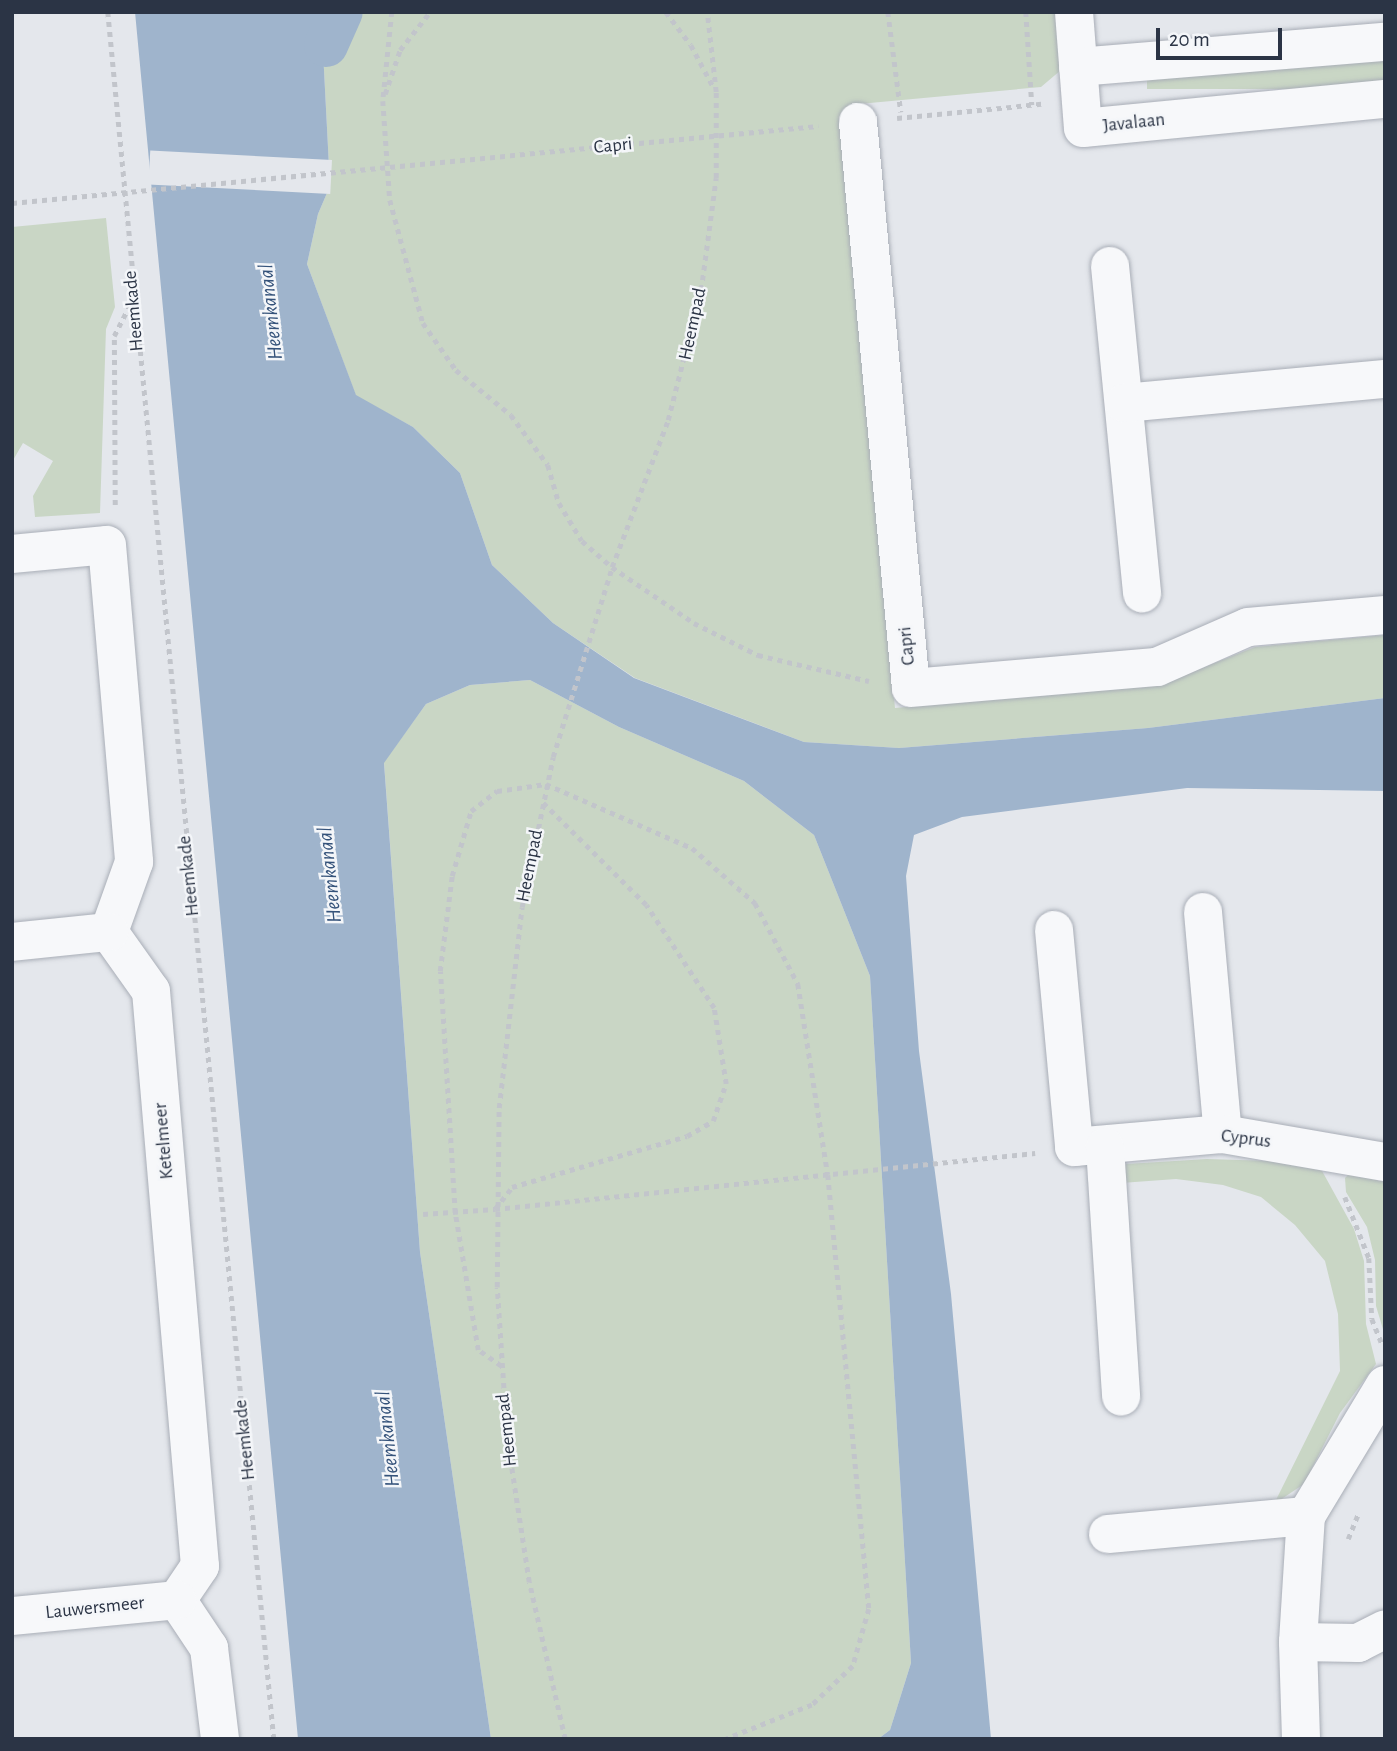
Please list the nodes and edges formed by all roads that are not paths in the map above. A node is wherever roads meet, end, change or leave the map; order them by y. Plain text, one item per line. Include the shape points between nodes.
1 (1074, 12) edge
2 (1385, 42) edge
3 (1078, 67) junction
4 (1385, 99) edge
5 (858, 122) road end
6 (1110, 266) dead end
7 (1385, 379) edge
8 (1124, 403) junction
9 (12, 554) edge
10 (1143, 593) dead end
11 (1385, 615) edge
12 (1203, 912) dead end
13 (1054, 930) dead end
14 (109, 932) junction
15 (12, 942) edge
16 (1223, 1133) junction
17 (1090, 1147) junction
18 (1385, 1162) edge
19 (1385, 1385) edge
20 (1121, 1396) dead end
21 (1306, 1516) junction
22 (1108, 1534) dead end
23 (177, 1600) junction
24 (12, 1616) edge
25 (1385, 1629) edge
26 (1298, 1642) junction
27 (220, 1739) edge
28 (1301, 1739) edge

1 - 3 street, Javalaan
2 - 3 street
3 - 4 street, Javalaan via 1083,128
5 - 11 street, Capri via 911,688 1157,667 1248,627
6 - 8 street
7 - 8 street
8 - 10 street
9 - 14 street via 107,545 134,862
12 - 16 street
13 - 17 street
14 - 15 street
14 - 23 street, Ketelmeer via 151,991 200,1566
16 - 17 street, Cyprus
16 - 18 street, Cyprus
17 - 20 street
19 - 21 street
21 - 22 street
21 - 26 street
23 - 24 street, Lauwersmeer
23 - 27 street via 208,1648
25 - 26 street via 1358,1643
26 - 28 street

